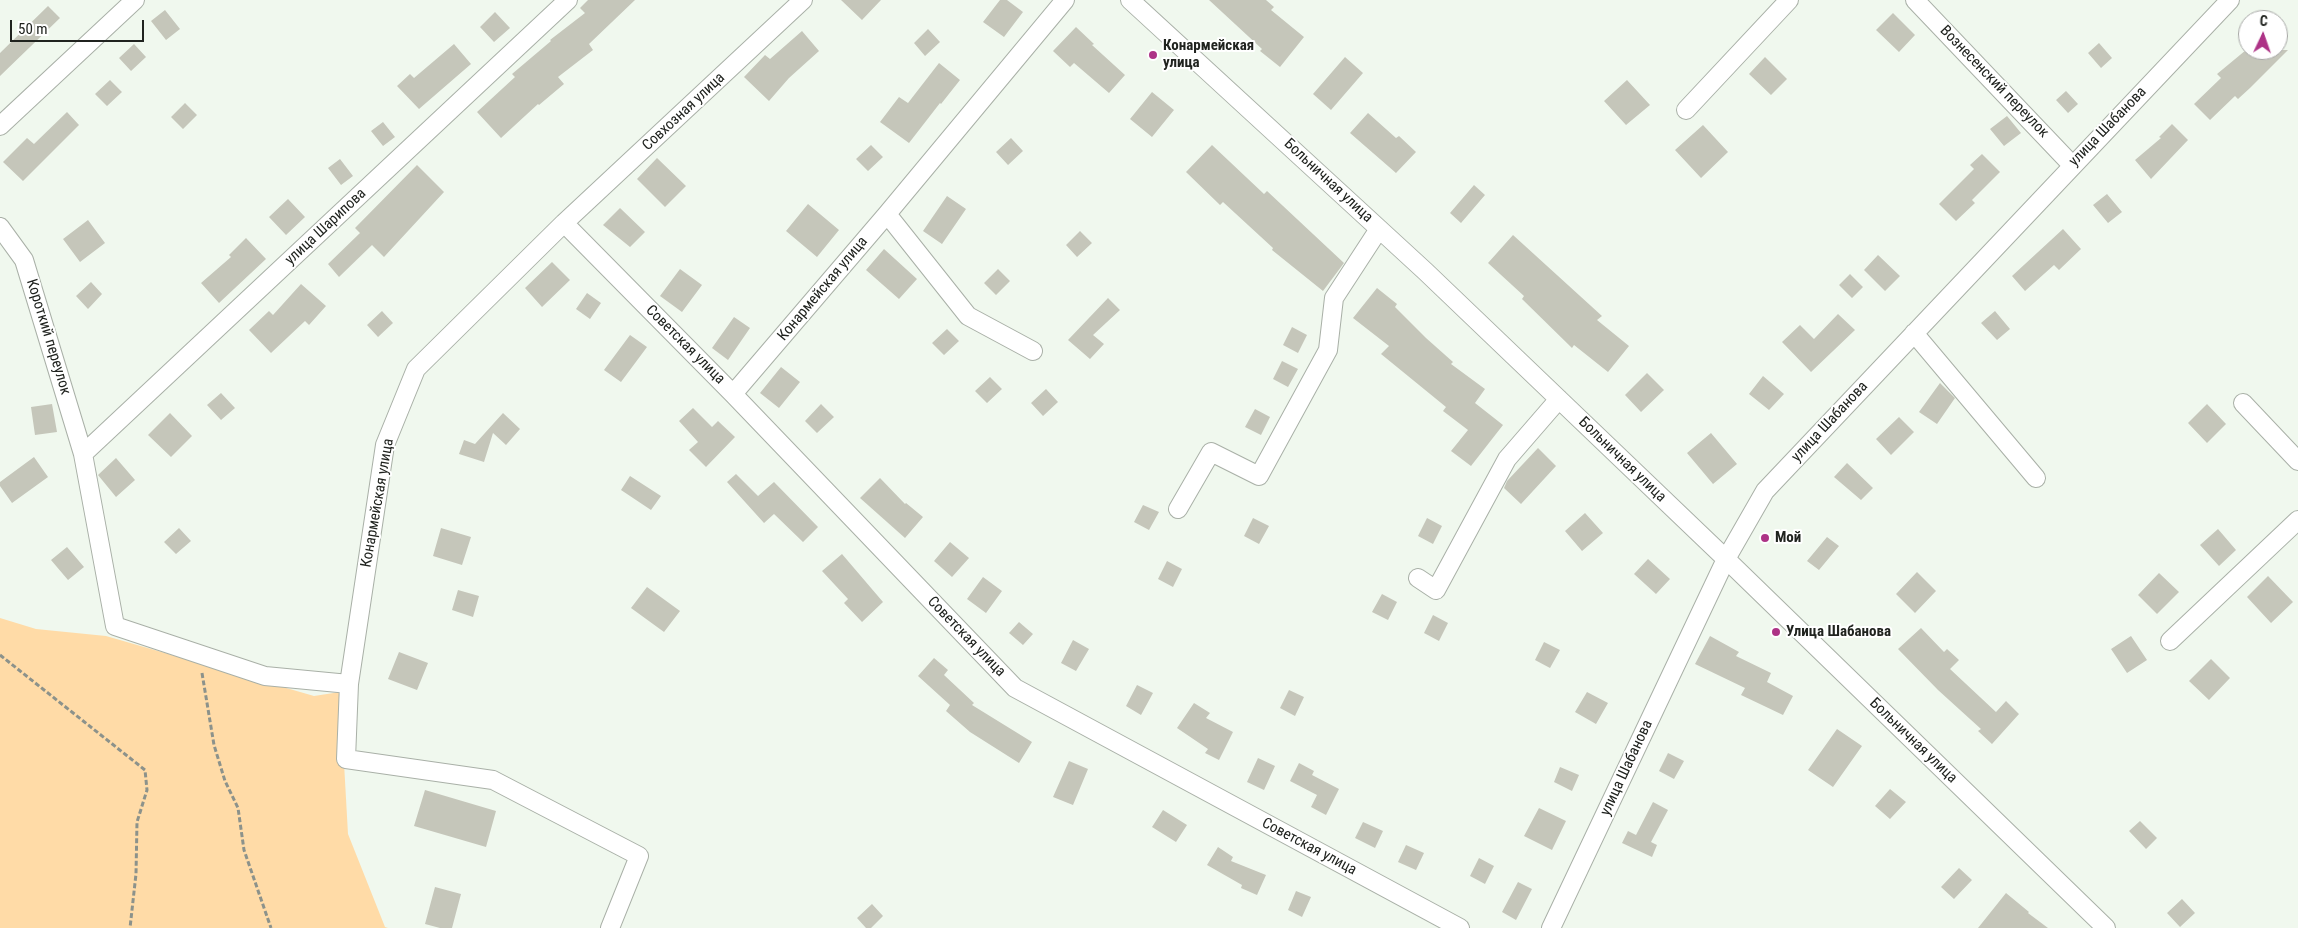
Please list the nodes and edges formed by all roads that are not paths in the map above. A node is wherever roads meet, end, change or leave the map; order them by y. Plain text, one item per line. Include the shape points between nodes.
1 (135, 0) edge
2 (568, 0) edge
3 (803, 0) edge
4 (1064, 0) edge
5 (1130, 0) edge
6 (1789, 0) edge
7 (1915, 0) edge
8 (2230, 0) edge
9 (1686, 110) dead end
10 (0, 126) edge
11 (2072, 165) junction
12 (887, 214) junction
13 (564, 223) junction
14 (0, 227) edge
15 (1379, 229) junction
16 (1914, 333) junction
17 (1033, 351) dead end
18 (734, 394) junction
19 (1559, 399) junction
20 (2243, 403) dead end
21 (83, 454) junction
22 (2298, 461) edge
23 (2036, 478) dead end
24 (1178, 509) dead end
25 (2298, 520) edge
26 (1726, 559) junction
27 (1418, 578) dead end
28 (2170, 642) dead end
29 (349, 684) junction
30 (610, 928) edge
31 (1460, 928) edge
32 (1551, 928) edge
33 (2106, 928) edge

1 - 10 street
2 - 21 street, улица Шарипова
3 - 13 street, Совхозная улица
4 - 12 street, Конармейская улица
5 - 15 street, Больничная улица
6 - 9 street
7 - 11 street, Вознесенский переулок
8 - 11 street, улица Шабанова
11 - 16 street, улица Шабанова
12 - 17 street via 968,316
12 - 18 street, Конармейская улица
13 - 18 street, Советская улица
13 - 29 street, Конармейская улица via 416,369 385,445
14 - 21 street, Короткий переулок via 24,260
15 - 19 street, Больничная улица
15 - 24 street via 1334,298 1328,350 1259,476 1211,452
16 - 23 street
16 - 26 street, улица Шабанова via 1765,491
18 - 31 street, Советская улица via 1015,688
19 - 26 street, Больничная улица
19 - 27 street via 1507,460 1436,590
20 - 22 street
21 - 29 street, Короткий переулок via 115,626 265,676
25 - 28 street
26 - 32 street, улица Шабанова
26 - 33 street, Больничная улица
29 - 30 street, Конармейская улица via 346,759 493,780 639,856

